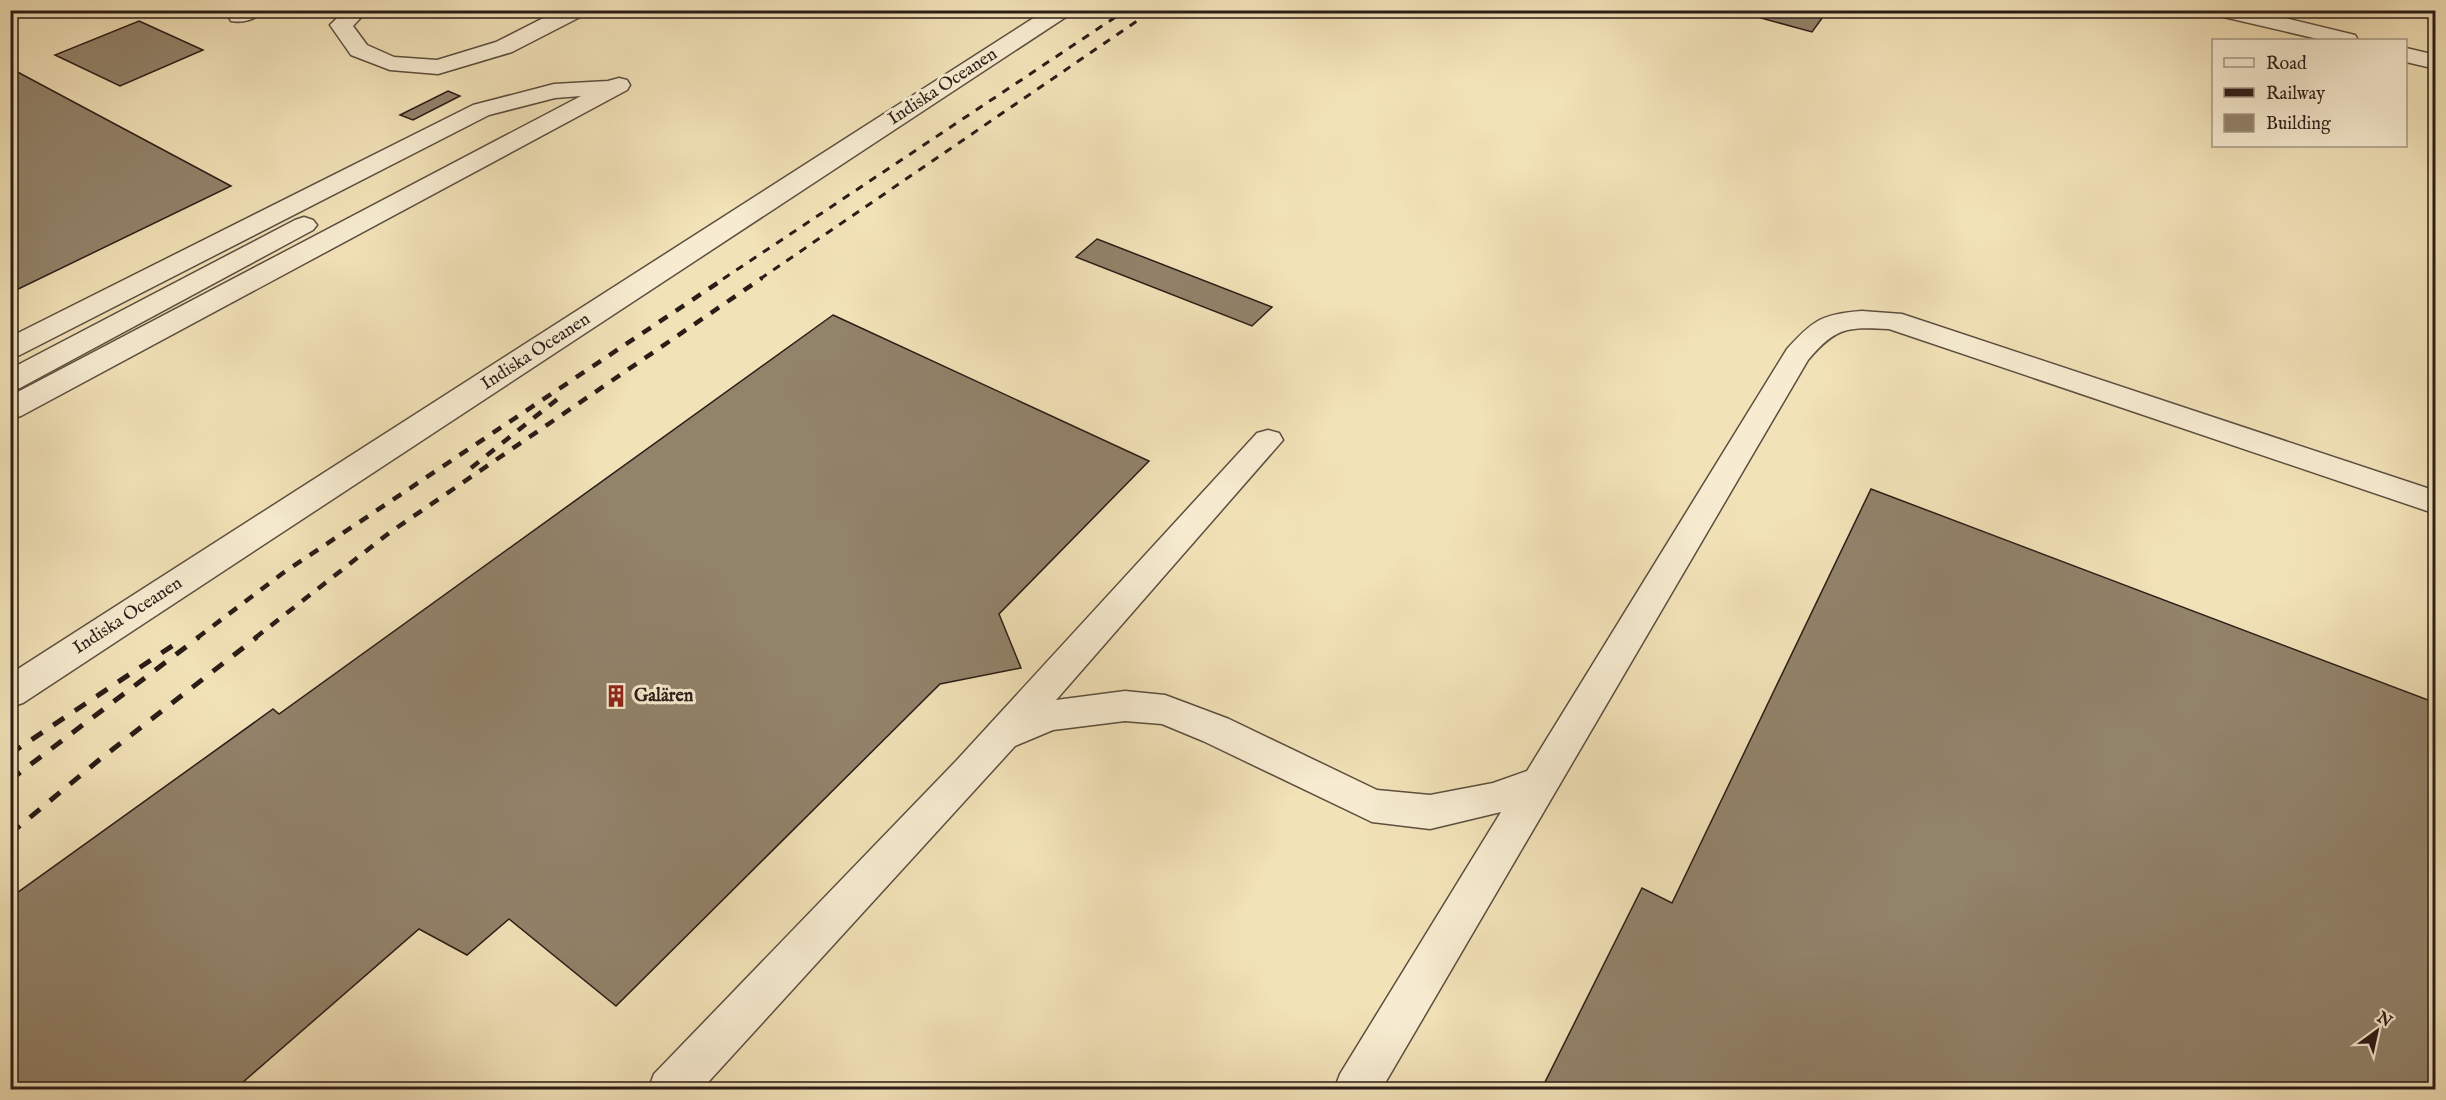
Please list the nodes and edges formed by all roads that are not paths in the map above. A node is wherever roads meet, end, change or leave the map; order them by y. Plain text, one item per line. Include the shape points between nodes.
1 (358, 10) edge
2 (576, 10) edge
3 (1061, 10) edge
4 (2223, 10) edge
5 (2343, 39) edge
6 (2407, 55) edge
7 (2436, 62) edge
8 (554, 92) junction
9 (10, 349) edge
10 (10, 381) edge
11 (10, 409) edge
12 (1268, 440) dead end
13 (2436, 504) edge
14 (10, 693) edge
15 (1000, 737) junction
16 (1538, 783) junction
17 (670, 1089) edge
18 (1356, 1089) edge

1 - 2 street via 341,25 359,50 390,63 438,68 504,47
3 - 14 street, Indiska Oceanen
4 - 5 street
6 - 7 street
8 - 9 street via 481,110
8 - 10 street
8 - 11 street via 619,85
12 - 15 street
13 - 16 street via 1892,320 1861,318 1835,324 1816,333 1797,356
15 - 16 street via 1049,716 1125,706 1165,710 1216,730 1372,806 1430,812 1493,799
15 - 17 street
16 - 18 street

